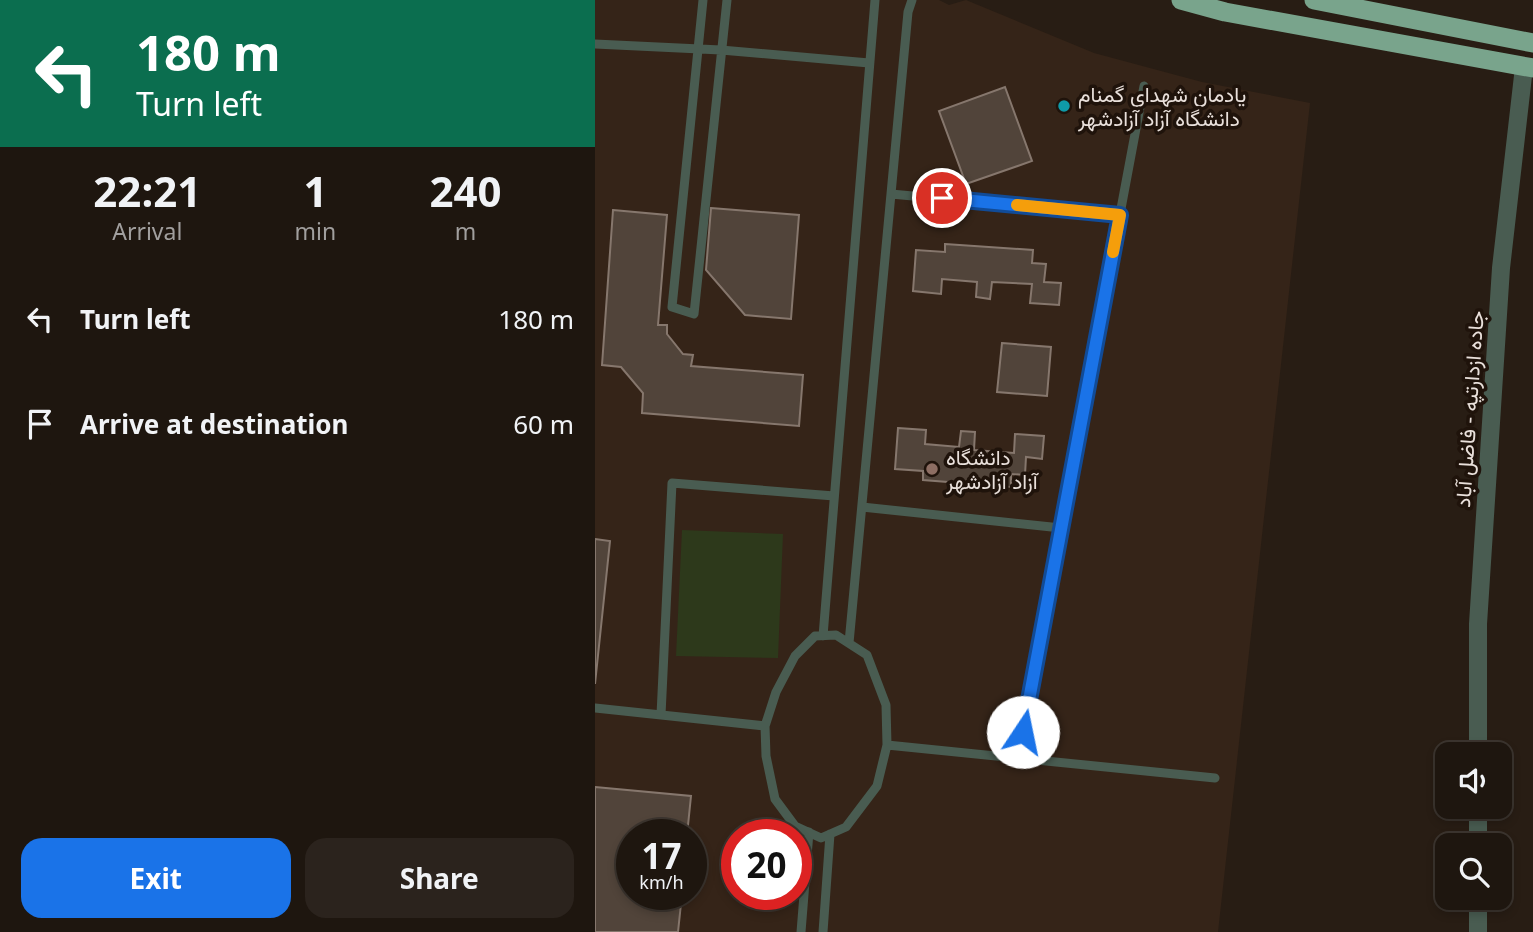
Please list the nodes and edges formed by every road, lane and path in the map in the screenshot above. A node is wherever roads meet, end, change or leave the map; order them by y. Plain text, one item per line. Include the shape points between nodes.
1 (703, 0) edge
2 (727, 0) edge
3 (875, 0) edge
4 (912, 0) edge
5 (1181, 0) edge
6 (1314, 0) edge
7 (1341, 5) junction
8 (1336, 31) junction
9 (1533, 43) edge
10 (595, 44) edge
11 (698, 49) junction
12 (722, 50) junction
13 (869, 63) junction
14 (1528, 68) edge
15 (1144, 86) dead end
16 (891, 194) junction
17 (1120, 215) junction
18 (834, 496) junction
19 (862, 507) junction
20 (1061, 528) junction
21 (823, 636) junction
22 (849, 643) junction
23 (595, 708) edge
24 (661, 715) junction
25 (765, 726) junction
26 (1478, 742) edge
27 (887, 745) junction
28 (1018, 758) junction
29 (1215, 778) dead end
30 (790, 819) edge
31 (812, 834) edge
32 (830, 834) junction
33 (803, 910) edge
34 (1478, 910) edge
35 (801, 932) edge
36 (823, 932) edge
37 (1478, 932) edge

1 - 11 lane
2 - 12 lane
3 - 13 lane
4 - 16 lane
5 - 8 highway
6 - 7 highway
7 - 8 highway via 1347,20
7 - 9 highway
8 - 14 highway
10 - 11 lane
11 - 12 lane
11 - 12 lane via 672,307 694,314
12 - 13 lane
13 - 18 lane
14 - 26 street, جاده‌ ازدارتپه - فاضل آباد via 1500,268 1478,624
15 - 17 lane
16 - 17 lane
16 - 19 lane
17 - 20 lane
18 - 21 lane
18 - 24 lane via 672,483
19 - 20 lane
19 - 22 lane
20 - 28 lane
21 - 22 lane via 835,635
21 - 25 lane via 815,636 795,656 775,692
22 - 27 lane via 867,655 886,705
23 - 24 lane
24 - 25 lane
25 - 30 lane via 775,799
27 - 28 lane
27 - 32 lane via 877,786 846,827
28 - 29 lane
31 - 32 lane via 821,838
32 - 36 lane
33 - 35 lane
34 - 37 street

